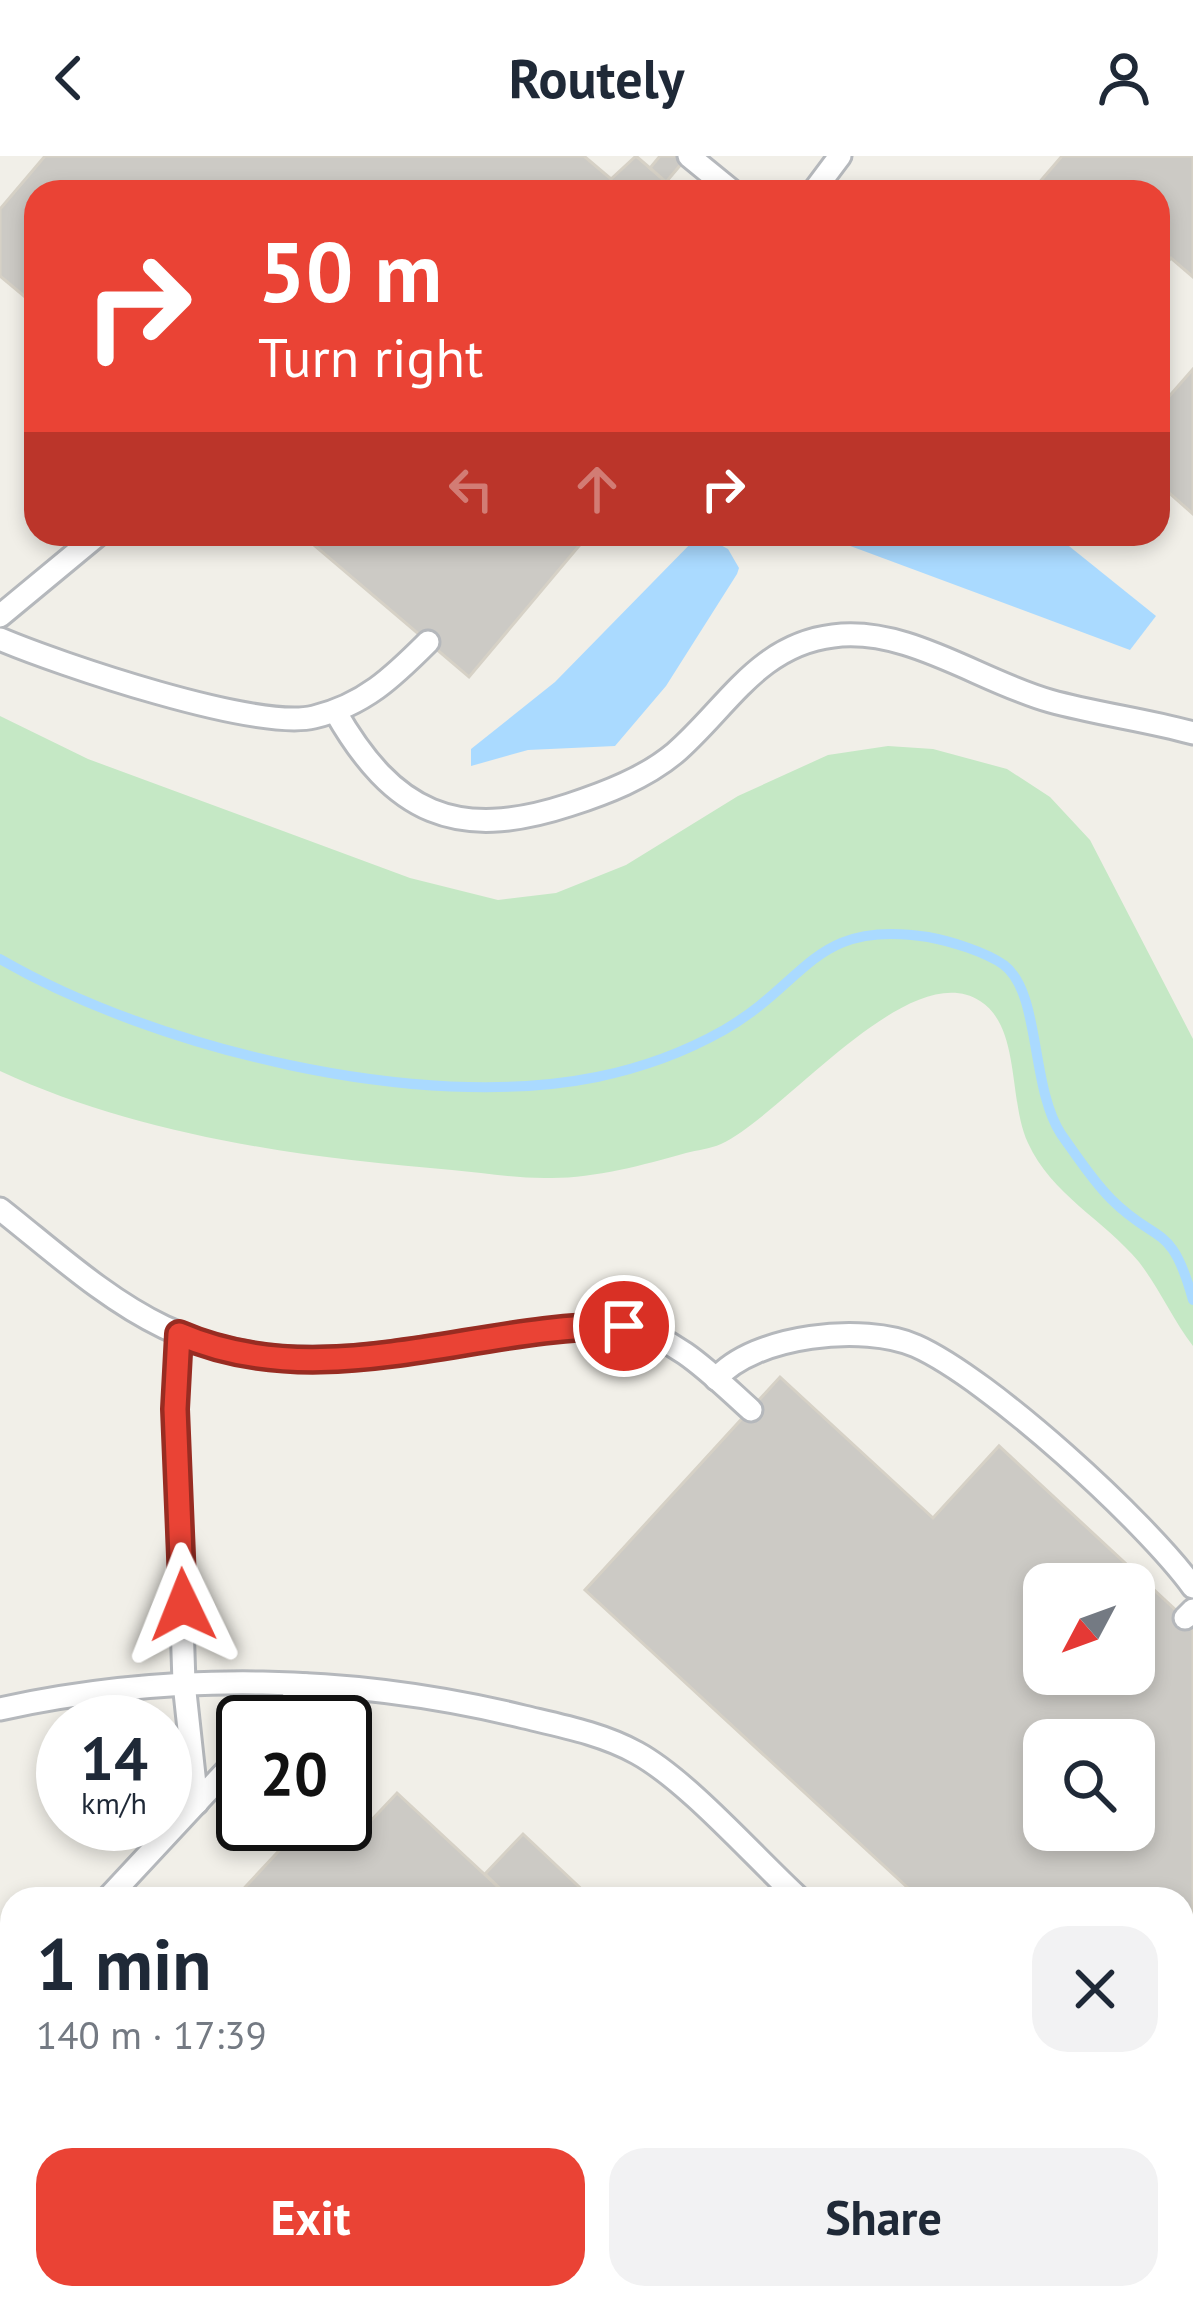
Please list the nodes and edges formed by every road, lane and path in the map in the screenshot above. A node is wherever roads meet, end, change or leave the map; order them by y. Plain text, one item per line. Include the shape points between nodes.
1 (689, 156) edge
2 (718, 180) edge
3 (85, 546) edge
4 (0, 616) edge
5 (0, 639) edge
6 (428, 642) dead end
7 (335, 711) junction
8 (1193, 733) edge
9 (0, 1209) edge
10 (179, 1334) junction
11 (716, 1378) junction
12 (751, 1410) dead end
13 (1193, 1588) edge
14 (184, 1683) junction
15 (306, 1685) junction
16 (297, 1695) edge
17 (0, 1709) edge
18 (216, 1782) edge
19 (197, 1803) junction
20 (118, 1887) edge
21 (786, 1887) edge

1 - 2 lane
3 - 4 lane
5 - 7 lane via 247,715 290,720
6 - 7 lane via 382,688
7 - 8 lane via 382,780 423,808 472,822 544,813 650,771 769,659 833,636 882,639 1046,700
9 - 10 lane
10 - 11 lane via 249,1356 315,1362 624,1326 668,1340
10 - 14 lane
11 - 12 lane
11 - 13 lane via 777,1343 877,1337 914,1346 1082,1473
14 - 15 lane
14 - 17 lane
14 - 19 lane
15 - 16 lane
15 - 21 lane via 505,1712 634,1752
18 - 19 lane
19 - 20 lane

